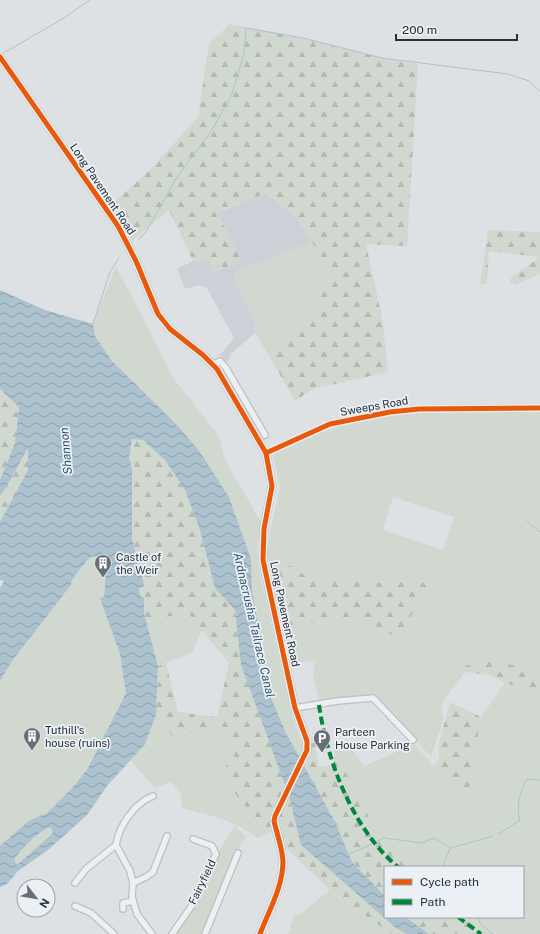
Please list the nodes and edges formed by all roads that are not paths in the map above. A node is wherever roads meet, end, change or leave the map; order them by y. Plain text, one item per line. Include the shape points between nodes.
1 (0, 57) edge
2 (213, 365) junction
3 (540, 408) edge
4 (264, 434) dead end
5 (266, 453) junction
6 (296, 708) junction
7 (413, 740) dead end
8 (153, 796) dead end
9 (167, 836) dead end
10 (192, 839) dead end
11 (116, 844) junction
12 (238, 853) dead end
13 (75, 883) dead end
14 (134, 883) junction
15 (133, 901) junction
16 (75, 906) dead end
17 (123, 909) dead end
18 (114, 934) edge
19 (152, 934) edge
20 (172, 934) edge
21 (206, 934) edge
22 (260, 934) edge

1 - 2 main road, Long Pavement Road via 118,226 158,314 170,330
2 - 4 street via 220,361 226,368
2 - 5 main road, Long Pavement Road via 228,385
3 - 5 street, Sweeps Road via 419,409 390,412 330,424
5 - 6 main road, Long Pavement Road via 272,486 264,529 263,560
6 - 7 street via 373,698
6 - 22 main road, Long Pavement Road via 307,741 307,750 274,821 283,860 282,876 279,890
8 - 11 street via 144,799 130,815
9 - 14 street via 153,872
10 - 20 street, Fairyfield via 212,846 216,854 195,901
11 - 13 street via 86,869
11 - 14 street
12 - 21 street, Fairyfield
14 - 15 street
15 - 17 street via 123,903
15 - 19 street via 140,920
16 - 18 street via 91,913

